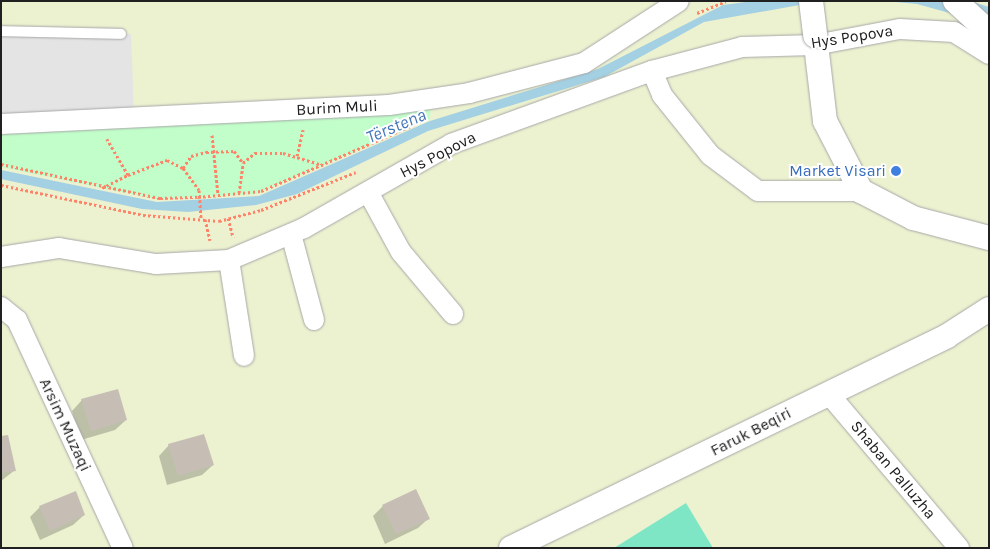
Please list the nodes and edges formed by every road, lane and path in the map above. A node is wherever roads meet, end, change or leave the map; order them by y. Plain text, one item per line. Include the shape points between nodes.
1 (679, 1) edge
2 (811, 1) edge
3 (954, 1) edge
4 (1, 31) edge
5 (989, 32) edge
6 (121, 34) dead end
7 (815, 41) junction
8 (989, 54) edge
9 (652, 71) junction
10 (308, 110) junction
11 (96, 122) junction
12 (1, 124) edge
13 (214, 151) junction
14 (297, 156) junction
15 (243, 163) junction
16 (324, 165) dead end
17 (183, 168) junction
18 (128, 175) junction
19 (102, 188) dead end
20 (861, 191) junction
21 (368, 192) junction
22 (239, 193) dead end
23 (218, 195) dead end
24 (201, 216) dead end
25 (291, 234) junction
26 (989, 238) edge
27 (1, 257) edge
28 (229, 260) junction
29 (1, 307) edge
30 (989, 309) edge
31 (453, 314) dead end
32 (314, 320) dead end
33 (244, 356) dead end
34 (828, 393) junction
35 (123, 548) edge
36 (511, 548) edge
37 (959, 548) edge

1 - 10 street, Burim Muli via 584,63 469,93 389,105
2 - 7 street, bridge
3 - 5 street
4 - 6 lane
7 - 8 street, Hys Popova via 900,29 954,32
7 - 9 street, Hys Popova via 742,47
7 - 20 street via 825,121
9 - 20 street via 662,95 710,155 758,191
9 - 21 street, Hys Popova via 452,144
10 - 11 street, Burim Muli
10 - 14 path
11 - 12 street, Burim Muli
11 - 18 path
13 - 15 path via 234,151
13 - 17 path via 191,156
13 - 23 path
14 - 15 path via 255,153
14 - 16 path
15 - 22 path
17 - 18 path via 167,160
17 - 24 path via 201,197
18 - 19 path
20 - 26 street via 913,218
21 - 25 street, Hys Popova
21 - 31 street via 401,252
25 - 28 street, Hys Popova
25 - 32 street
27 - 28 street, Hys Popova via 60,248 156,264
28 - 33 street
29 - 35 street, Arsim Muzaqi via 17,320
30 - 34 street, Faruk Beqiri via 947,336
34 - 36 street, Faruk Beqiri
34 - 37 street, Shaban Palluzha

